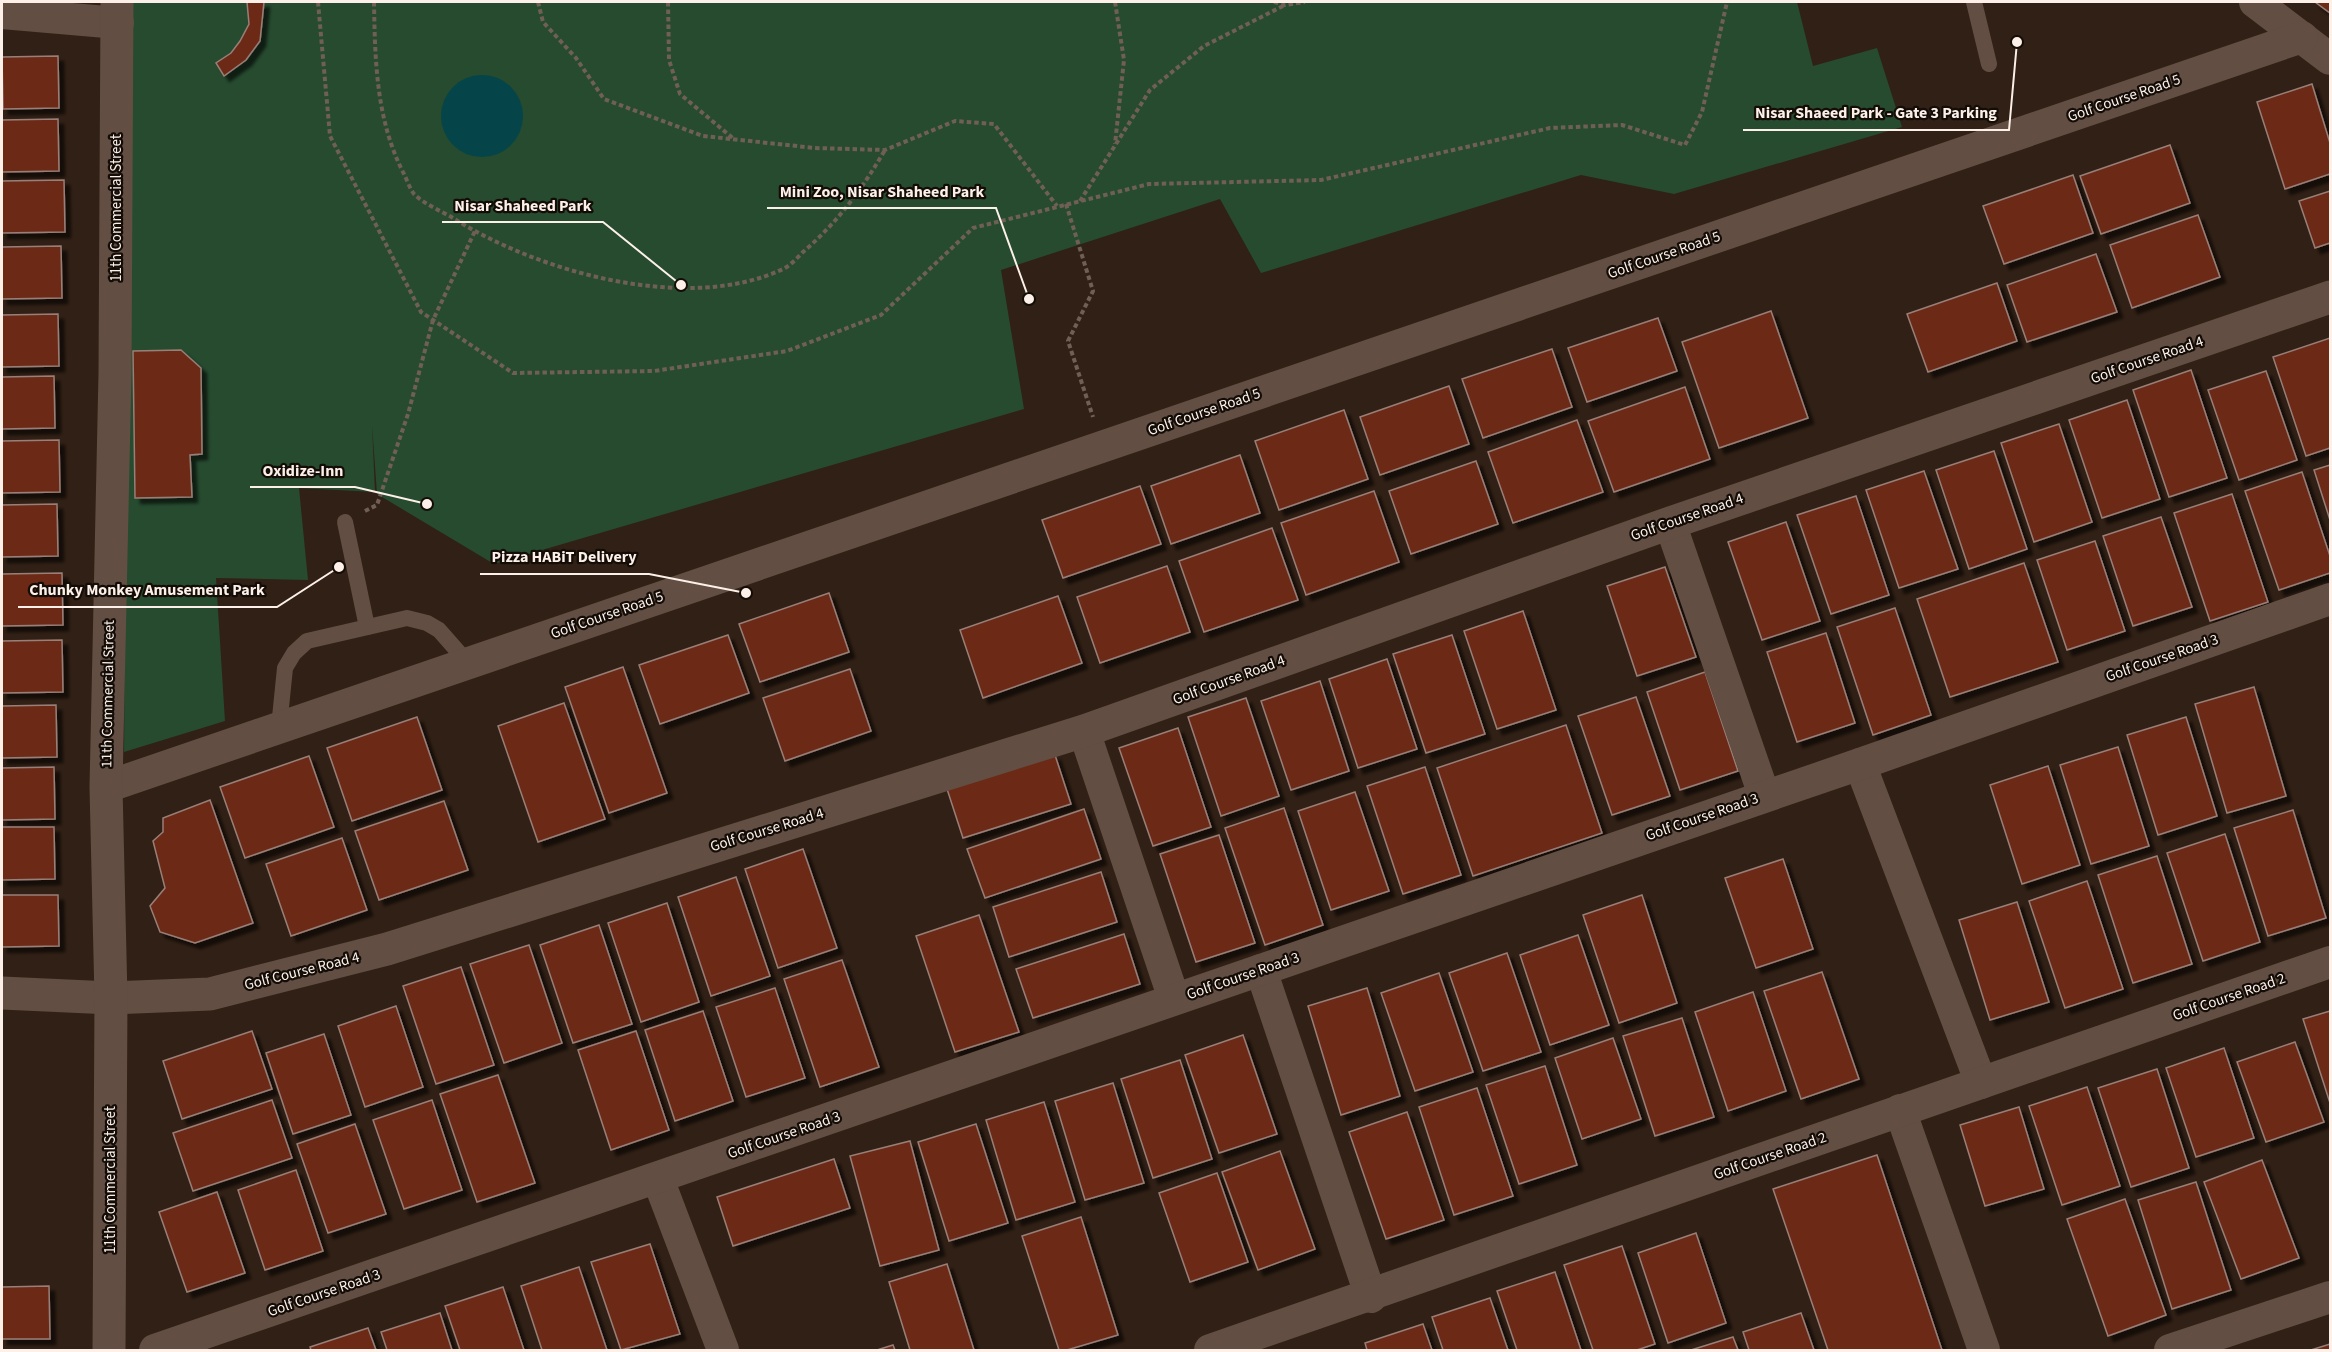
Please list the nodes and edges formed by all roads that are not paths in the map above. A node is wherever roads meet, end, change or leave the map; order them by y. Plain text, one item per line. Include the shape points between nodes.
1 (1974, 2) edge
2 (2255, 2) edge
3 (117, 12) edge
4 (2, 13) edge
5 (2302, 37) junction
6 (2331, 59) edge
7 (1989, 64) dead end
8 (2331, 297) edge
9 (345, 522) road end
10 (1670, 523) junction
11 (2331, 599) edge
12 (367, 627) junction
13 (468, 663) junction
14 (279, 727) junction
15 (1084, 731) junction
16 (1860, 764) junction
17 (106, 787) junction
18 (1764, 795) junction
19 (2331, 962) edge
20 (1261, 970) junction
21 (2, 993) edge
22 (111, 998) junction
23 (1174, 999) junction
24 (1981, 1083) junction
25 (1900, 1110) junction
26 (658, 1179) junction
27 (1371, 1297) junction
28 (2331, 1297) edge
29 (109, 1350) edge
30 (155, 1350) edge
31 (723, 1350) edge
32 (1210, 1350) edge
33 (1984, 1350) edge
34 (2170, 1350) edge

1 - 7 lane
2 - 5 street
3 - 4 street
3 - 17 street, 11th Commercial Street via 115,385
5 - 6 street
5 - 13 street, Golf Course Road 5
8 - 10 street, Golf Course Road 4
9 - 12 lane
10 - 15 street, Golf Course Road 4
10 - 18 street
11 - 16 street, Golf Course Road 3
12 - 13 lane via 407,618 427,623 439,630
12 - 14 lane via 307,641 294,652 285,668
13 - 14 street, Golf Course Road 5
14 - 17 street, Golf Course Road 5
15 - 22 street, Golf Course Road 4 via 387,949 210,994
15 - 23 street
16 - 18 street, Golf Course Road 3
16 - 24 street
17 - 22 street, 11th Commercial Street
18 - 20 street, Golf Course Road 3
19 - 24 street, Golf Course Road 2
20 - 23 street, Golf Course Road 3
20 - 27 street
21 - 22 street, Golf Course Road 4
22 - 29 street, 11th Commercial Street
23 - 26 street, Golf Course Road 3
24 - 25 street, Golf Course Road 2
25 - 27 street, Golf Course Road 2
25 - 33 street
26 - 30 street, Golf Course Road 3
26 - 31 street
27 - 32 street, Golf Course Road 2
28 - 34 street

